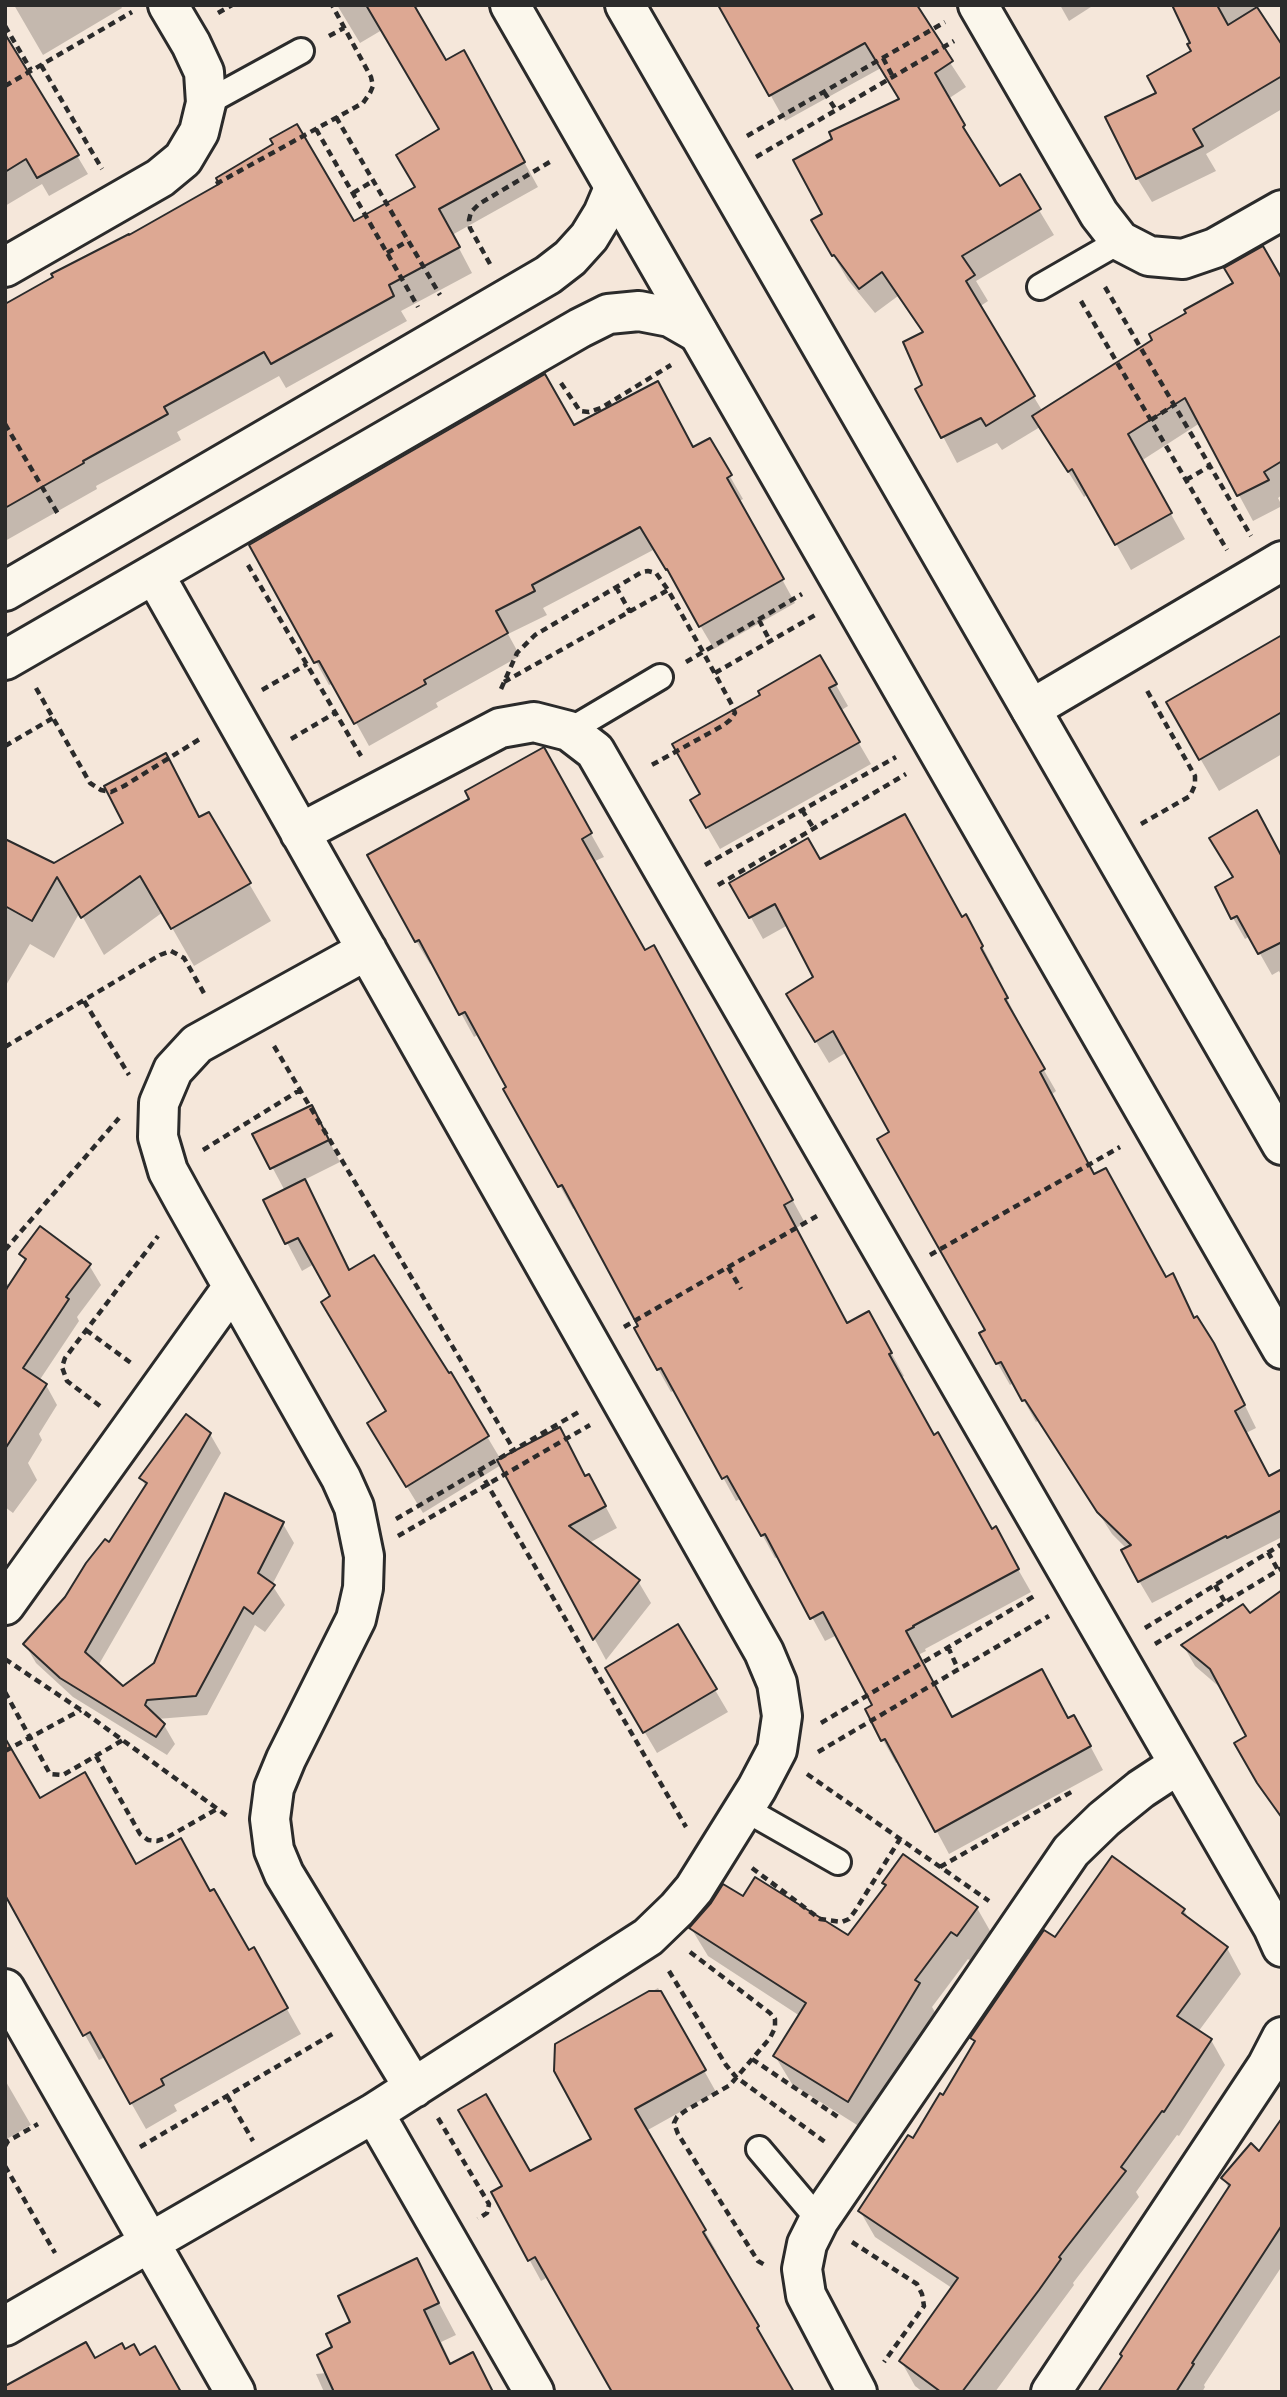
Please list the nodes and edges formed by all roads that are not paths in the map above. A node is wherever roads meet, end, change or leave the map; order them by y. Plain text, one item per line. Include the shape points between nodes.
1 (168, 5) edge
2 (510, 5) edge
3 (625, 5) edge
4 (972, 15) edge
5 (301, 51) dead end
6 (206, 103) junction
7 (614, 188) junction
8 (1282, 210) edge
9 (1104, 250) junction
10 (5, 267) edge
11 (1040, 287) dead end
12 (701, 339) junction
13 (1266, 570) edge
14 (154, 574) junction
15 (5, 591) edge
16 (10, 657) edge
17 (660, 677) road end
18 (1031, 709) junction
19 (569, 731) junction
20 (300, 833) junction
21 (366, 950) junction
22 (1282, 1145) edge
23 (232, 1289) junction
24 (1282, 1349) edge
25 (5, 1605) edge
26 (1179, 1764) junction
27 (751, 1799) junction
28 (838, 1862) dead end
29 (1282, 1947) edge
30 (5, 1989) edge
31 (1282, 2037) edge
32 (419, 2085) junction
33 (374, 2113) junction
34 (759, 2149) dead end
35 (819, 2220) junction
36 (151, 2243) junction
37 (5, 2326) edge
38 (866, 2382) edge
39 (235, 2392) edge
40 (534, 2392) edge
41 (1051, 2392) edge

1 - 6 street via 204,72
2 - 7 street
3 - 18 street
4 - 9 street via 1099,214
5 - 6 lane
6 - 10 street via 199,132 183,159 160,178
7 - 12 street
7 - 15 street via 589,237 548,275
8 - 9 street via 1215,248 1183,259
9 - 11 lane
12 - 14 street via 670,317 639,311 608,314
12 - 24 street
13 - 18 street
14 - 16 street
14 - 20 street
17 - 19 lane
18 - 22 street
19 - 20 street via 534,722 499,728
19 - 26 street via 595,751
20 - 21 street
21 - 23 street via 197,1044 151,1096 158,1138 176,1187
21 - 27 street via 764,1652 777,1683 782,1716 777,1750
23 - 25 street
23 - 32 street via 341,1478 354,1507 363,1547 363,1588 356,1619 274,1788 270,1819 274,1850 368,2012
26 - 29 street
26 - 35 street via 1141,1789 1071,1851
27 - 28 lane
27 - 32 street via 710,1867 654,1933
30 - 36 street
31 - 41 street
32 - 33 street
33 - 36 street
33 - 40 street
34 - 35 lane
35 - 38 street via 802,2269 806,2295
36 - 37 street
36 - 39 street

